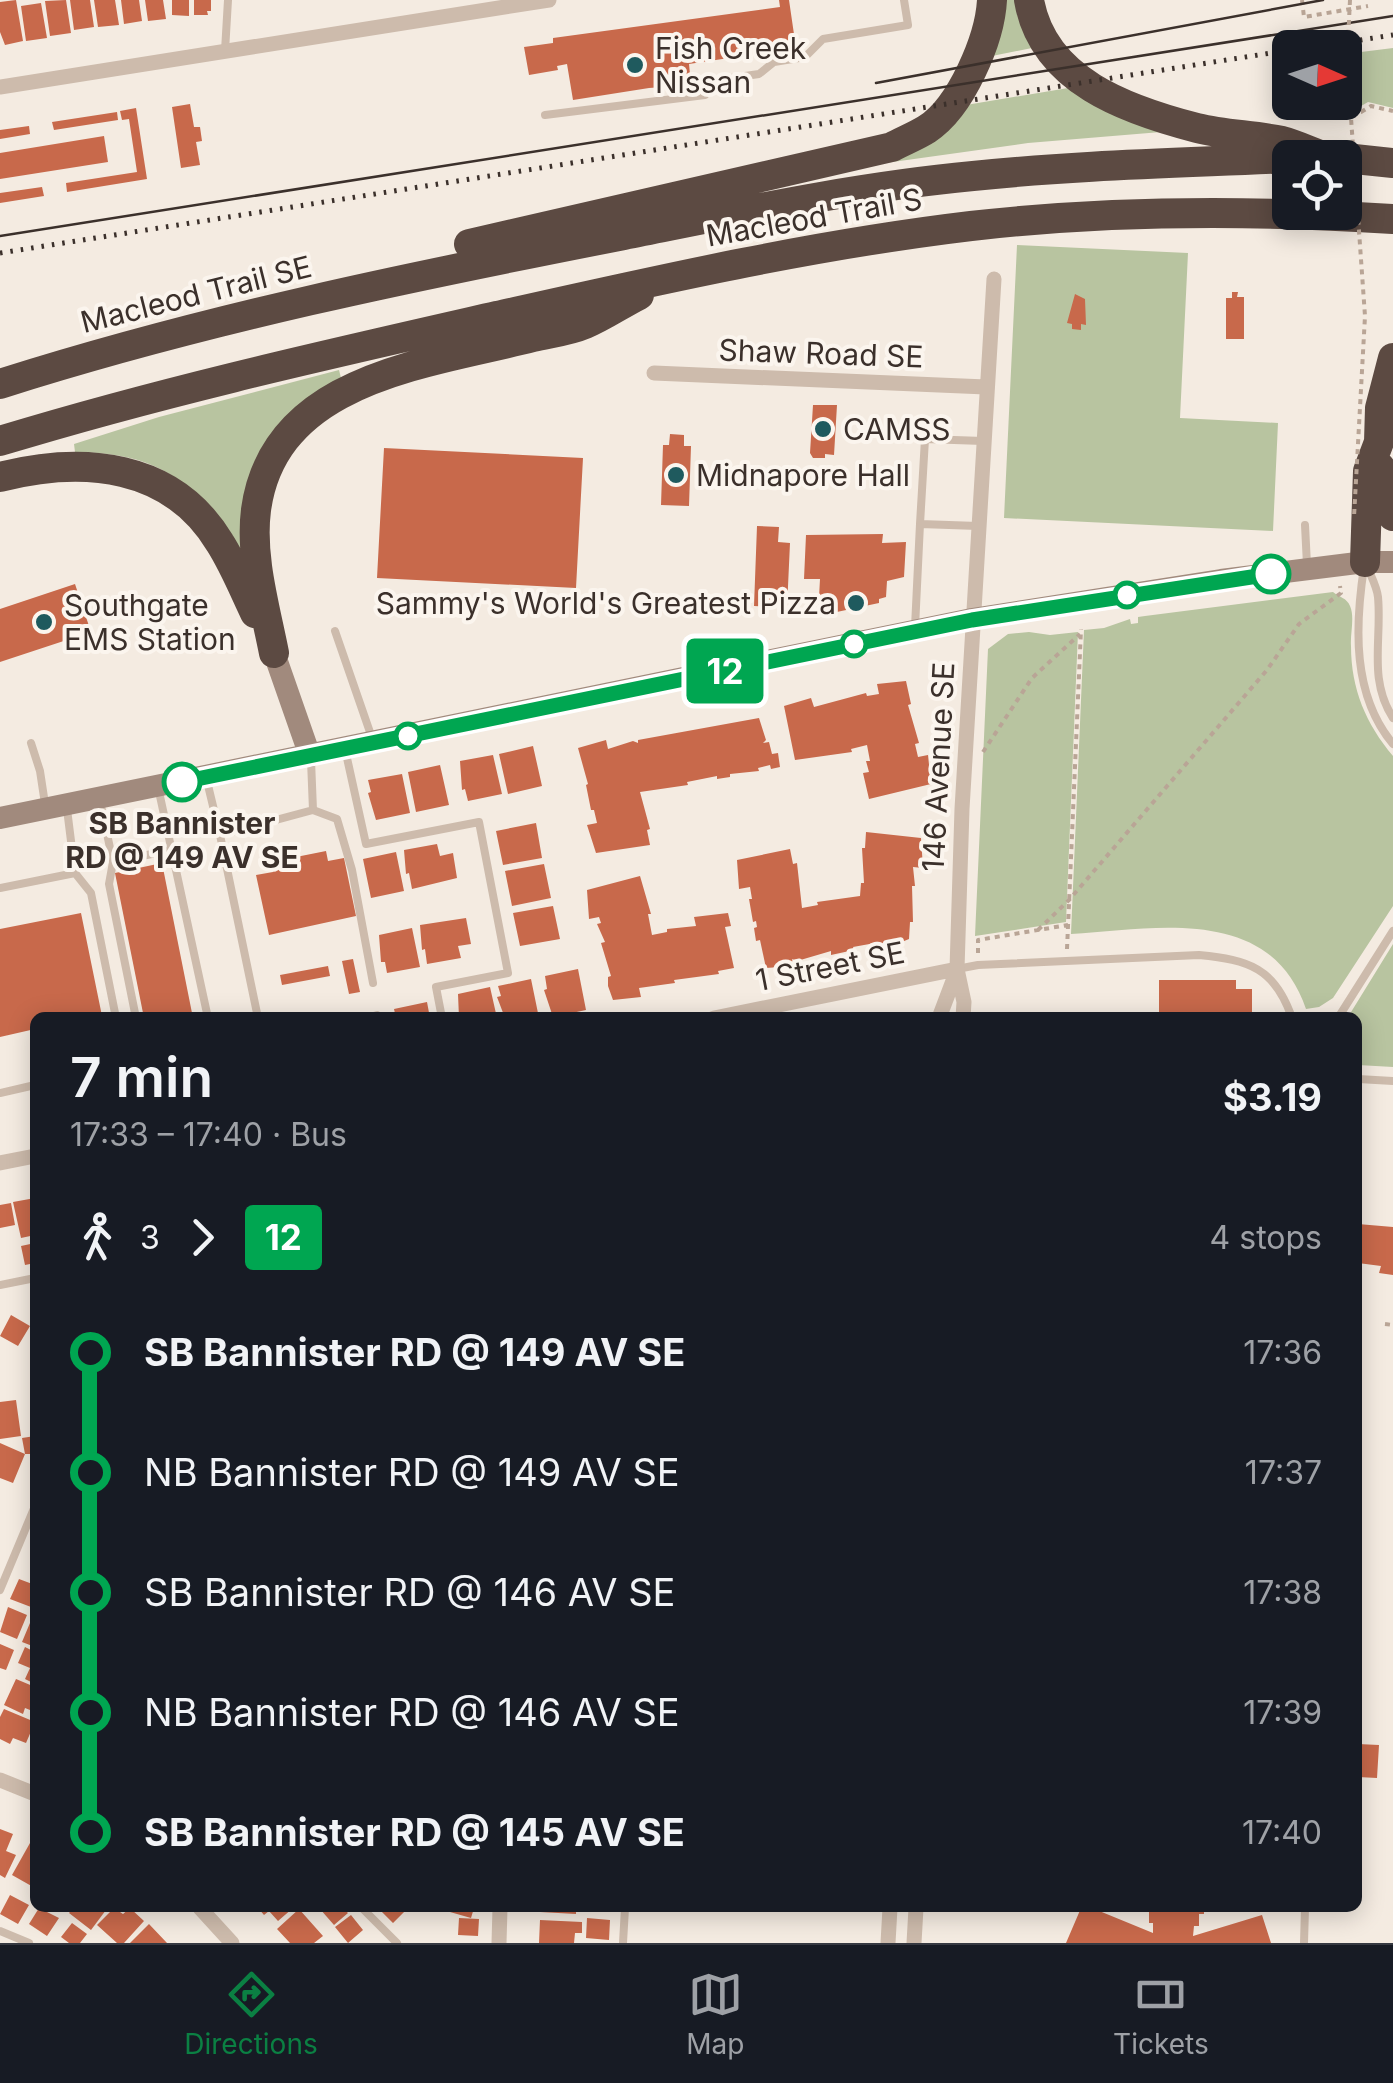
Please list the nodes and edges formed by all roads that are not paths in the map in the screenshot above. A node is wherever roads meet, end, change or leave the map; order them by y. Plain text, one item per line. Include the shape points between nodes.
1 (228, 0) edge
2 (549, 0) edge
3 (904, 0) edge
4 (992, 0) edge
5 (1028, 0) edge
6 (495, 4) edge
7 (225, 51) junction
8 (0, 87) edge
9 (544, 116) dead end
10 (1272, 140) edge
11 (1272, 159) edge
12 (1362, 160) edge
13 (1393, 163) edge
14 (1393, 219) edge
15 (410, 276) junction
16 (672, 277) junction
17 (994, 279) dead end
18 (1393, 358) edge
19 (654, 373) dead end
20 (0, 384) edge
21 (986, 387) junction
22 (0, 441) edge
23 (983, 441) junction
24 (1380, 442) junction
25 (0, 477) edge
26 (1393, 516) edge
27 (920, 524) junction
28 (1305, 525) dead end
29 (978, 526) junction
30 (1379, 562) edge
31 (1308, 570) junction
32 (972, 620) junction
33 (335, 631) dead end
34 (914, 631) junction
35 (274, 653) junction
36 (1393, 718) edge
37 (374, 742) junction
38 (32, 743) dead end
39 (1393, 744) edge
40 (345, 749) junction
41 (310, 756) junction
42 (206, 777) junction
43 (158, 787) junction
44 (99, 798) junction
45 (56, 806) junction
46 (312, 810) junction
47 (0, 818) edge
48 (220, 835) junction
49 (171, 850) junction
50 (112, 862) junction
51 (75, 873) junction
52 (0, 888) edge
53 (1393, 931) edge
54 (957, 969) junction
55 (373, 983) dead end
56 (115, 1012) edge
57 (135, 1012) edge
58 (207, 1012) edge
59 (257, 1012) edge
60 (441, 1012) edge
61 (744, 1012) edge
62 (942, 1012) edge
63 (963, 1012) edge
64 (1289, 1012) edge
65 (1342, 1012) edge
66 (1362, 1079) edge
67 (1393, 1081) edge
68 (30, 1086) edge
69 (0, 1093) edge
70 (30, 1157) edge
71 (0, 1163) edge
72 (30, 1281) edge
73 (0, 1285) edge
74 (30, 1518) edge
75 (0, 1590) edge
76 (0, 1780) edge
77 (30, 1792) edge
78 (204, 1912) edge
79 (366, 1912) edge
80 (500, 1912) edge
81 (624, 1912) edge
82 (890, 1912) edge
83 (916, 1912) edge
84 (1306, 1912) edge
85 (0, 1931) edge
86 (29, 1943) edge
87 (232, 1943) edge
88 (397, 1943) edge
89 (499, 1943) edge
90 (623, 1943) edge
91 (888, 1943) edge
92 (914, 1943) edge
93 (1304, 1943) edge

1 - 7 lane
2 - 6 street
3 - 9 lane via 908,25 823,38 805,57 774,62 759,74 703,82 704,95
4 - 15 highway via 984,44 965,84 930,127 892,147 442,250
5 - 10 highway via 1049,50 1081,82 1199,129
6 - 7 street
7 - 8 street
11 - 15 highway, Macleod Trail S via 911,182
12 - 13 highway
14 - 16 highway, Macleod Trail S via 1207,213 1038,220 836,246
15 - 20 highway, Macleod Trail SE via 110,349
16 - 22 highway, Macleod Trail S via 257,370
16 - 35 highway via 584,325 380,378 331,398 299,421 274,452 256,511 258,570
17 - 21 street, 146 Avenue SE
18 - 24 highway via 1380,408
19 - 21 street, Shaw Road SE
21 - 23 street, 146 Avenue SE
23 - 27 lane via 925,439
23 - 29 street, 146 Avenue SE
24 - 26 highway via 1380,492
24 - 30 highway via 1368,471
25 - 35 highway via 102,467 167,488 221,544
27 - 29 lane
27 - 34 lane
28 - 31 lane
29 - 32 street, 146 Avenue SE
30 - 31 street
30 - 36 lane via 1376,658
30 - 39 lane via 1359,600 1360,664 1375,718
31 - 32 street
32 - 34 street
32 - 54 street, 146 Avenue SE
33 - 37 lane
34 - 37 street
35 - 41 street
37 - 40 street
38 - 45 lane
40 - 41 street
40 - 60 lane via 366,844 479,822 508,974 436,987
41 - 42 street
41 - 46 lane
42 - 43 street
42 - 48 lane
43 - 44 street
43 - 49 lane
44 - 45 street
44 - 50 lane
45 - 47 street
45 - 51 lane
46 - 48 lane
46 - 55 lane via 337,819
48 - 59 lane
49 - 50 lane
49 - 58 lane
50 - 57 lane via 109,884
51 - 52 lane
51 - 56 lane via 90,893
53 - 65 lane
54 - 61 street, 1 Street SE
54 - 62 street
54 - 63 street
54 - 64 lane via 1199,955 1233,960 1272,977
66 - 67 lane
68 - 69 lane
70 - 71 street
72 - 73 lane
74 - 75 lane
76 - 77 street
78 - 87 street
79 - 88 lane
80 - 89 street
81 - 90 lane
82 - 91 street
83 - 92 street
84 - 93 lane
85 - 86 lane

